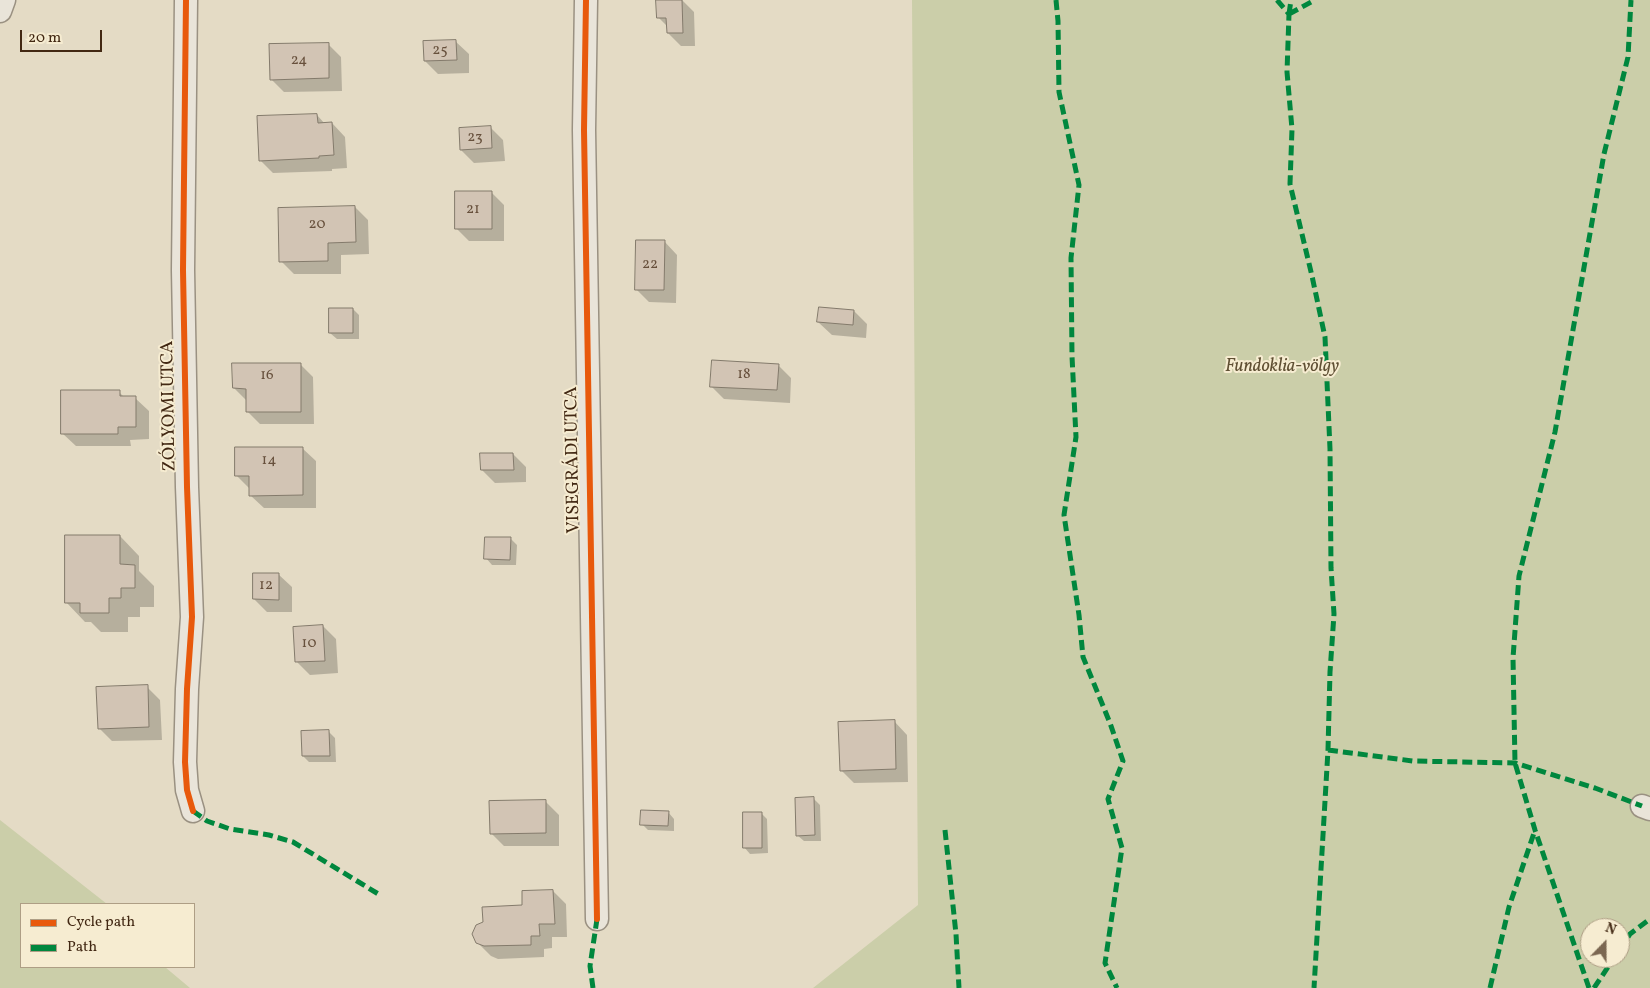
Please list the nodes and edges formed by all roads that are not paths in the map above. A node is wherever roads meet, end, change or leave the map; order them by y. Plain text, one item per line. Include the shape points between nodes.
1 (4, 0) edge
2 (186, 0) edge
3 (586, 0) edge
4 (0, 11) edge
5 (193, 810) dead end
6 (597, 919) dead end

1 - 4 street
2 - 5 street, ZÓLYOMI UTCA via 183,270 192,617 185,762
3 - 6 street, VISEGRÁDI UTCA via 584,130

